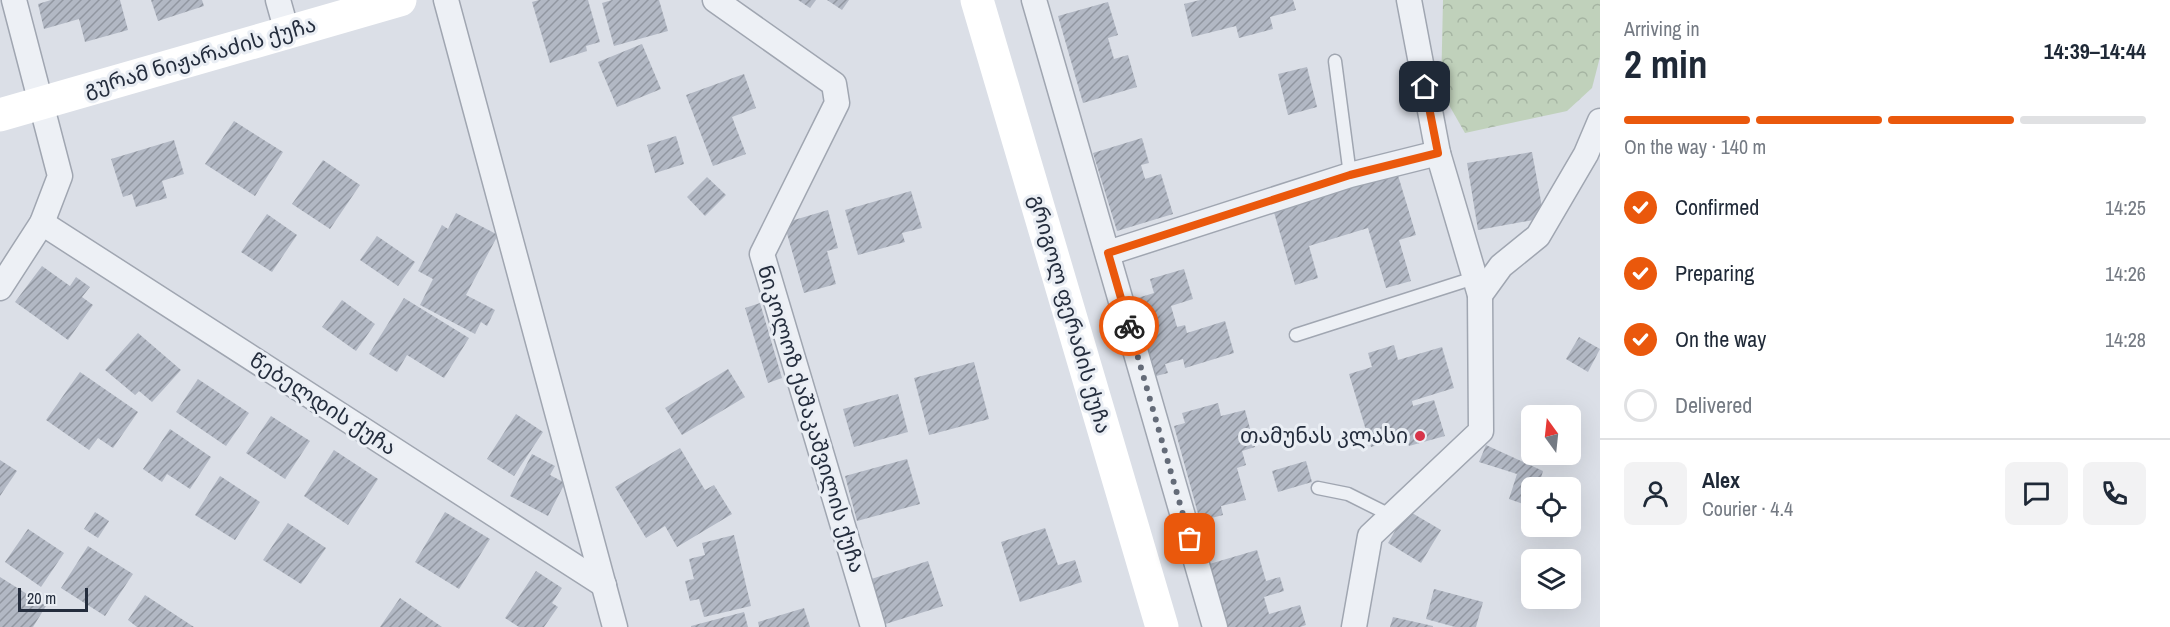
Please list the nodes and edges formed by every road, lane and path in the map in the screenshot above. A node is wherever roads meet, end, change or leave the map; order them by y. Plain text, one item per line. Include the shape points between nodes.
1 (14, 0) edge
2 (278, 0) edge
3 (400, 0) edge
4 (446, 0) edge
5 (715, 0) edge
6 (977, 0) edge
7 (1034, 0) edge
8 (1409, 0) edge
9 (286, 32) junction
10 (1335, 61) dead end
11 (41, 103) junction
12 (0, 115) edge
13 (1600, 122) edge
14 (1438, 153) junction
15 (1350, 175) junction
16 (42, 223) junction
17 (1108, 253) junction
18 (1477, 287) junction
19 (0, 288) edge
20 (1296, 335) dead end
21 (1318, 488) dead end
22 (1392, 516) junction
23 (604, 585) junction
24 (615, 627) edge
25 (873, 627) edge
26 (1162, 627) edge
27 (1215, 627) edge
28 (1354, 627) edge

1 - 11 street
2 - 9 street
3 - 9 street, გურამ ნიჟარაძის ქუჩა
4 - 23 street
5 - 25 street, ნიკოლოზ ქაშაკაშვილის ქუჩა via 834,84 837,103 762,254
6 - 26 street, გრიგოლ ფერაძის ქუჩა
7 - 17 street
8 - 14 street
9 - 11 street, გურამ ნიჟარაძის ქუჩა
10 - 15 lane
11 - 12 street, გურამ ნიჟარაძის ქუჩა
11 - 16 street via 60,176
13 - 18 street via 1538,236
14 - 15 street
14 - 18 street
15 - 17 street
16 - 19 street
16 - 23 street, წებელდის ქუჩა
17 - 27 street
18 - 20 lane
18 - 22 street via 1481,431
21 - 22 lane via 1348,494
22 - 28 street via 1370,536
23 - 24 street

